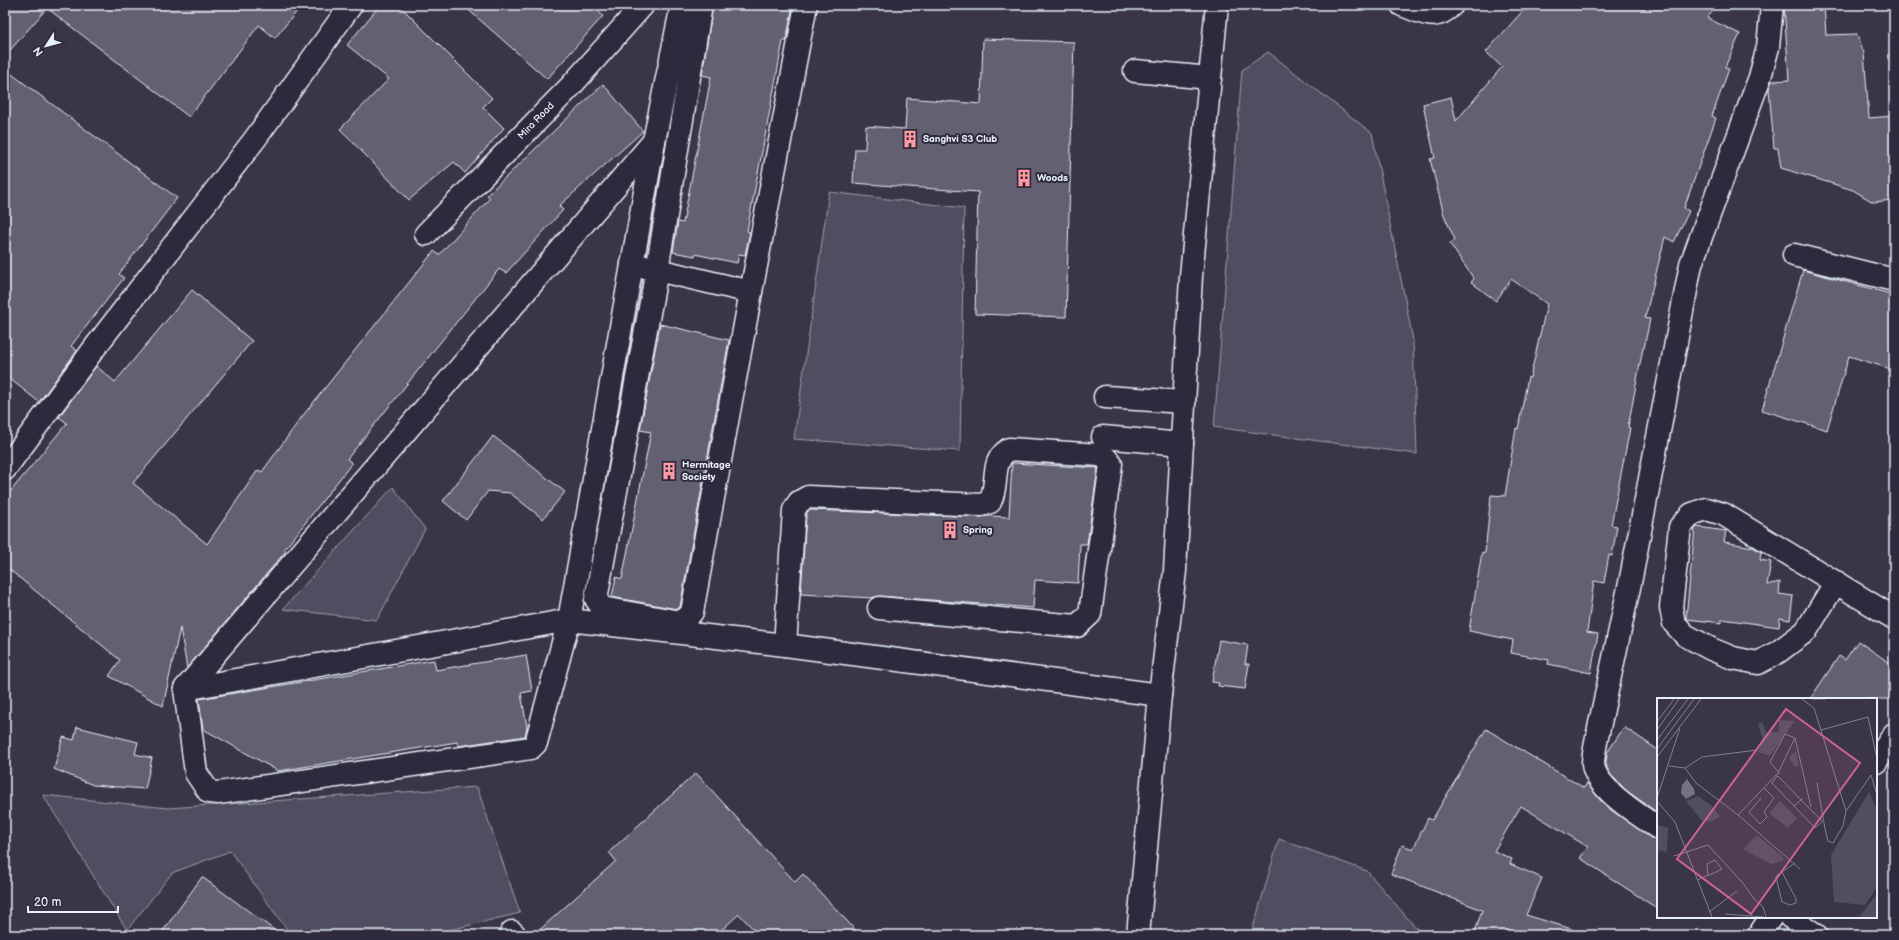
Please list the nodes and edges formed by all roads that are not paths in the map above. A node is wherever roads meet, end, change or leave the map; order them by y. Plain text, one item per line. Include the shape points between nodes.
1 (351, 5) edge
2 (643, 5) edge
3 (681, 5) edge
4 (701, 5) edge
5 (806, 5) edge
6 (1216, 5) edge
7 (1402, 5) edge
8 (1452, 5) edge
9 (1772, 5) edge
10 (1136, 72) dead end
11 (1210, 78) junction
12 (654, 141) junction
13 (426, 234) dead end
14 (1794, 255) dead end
15 (632, 264) junction
16 (657, 270) junction
17 (1894, 280) edge
18 (751, 292) junction
19 (1105, 397) dead end
20 (1184, 402) junction
21 (1103, 437) dead end
22 (1182, 444) junction
23 (5, 469) edge
24 (1836, 582) junction
25 (879, 608) dead end
26 (1894, 618) edge
27 (569, 620) junction
28 (785, 645) junction
29 (184, 689) junction
30 (1160, 695) junction
31 (1894, 734) edge
32 (1877, 760) edge
33 (1657, 827) edge
34 (1769, 918) edge
35 (1791, 918) edge
36 (1138, 935) edge
37 (1758, 935) edge
38 (1816, 935) edge

1 - 23 street via 255,139
2 - 13 street, Mira Road via 570,87
3 - 12 street
4 - 16 street
5 - 18 street
6 - 11 street
7 - 8 street via 1433,16 1444,13
9 - 33 street via 1768,47 1760,77 1691,264 1631,578 1596,742 1593,765 1604,787
10 - 11 street
11 - 20 street via 1191,276
12 - 15 street
12 - 29 street
14 - 17 street
15 - 16 street
15 - 27 street
16 - 18 street
16 - 18 street via 596,599 602,608 680,622 692,612
19 - 20 street
20 - 22 street
21 - 22 street
22 - 30 street via 1175,571
24 - 24 street via 1723,514 1706,509 1692,514 1680,527 1671,607 1674,623 1685,635 1711,649 1734,658 1758,663 1806,631
24 - 26 street
25 - 28 street via 1077,626 1090,614 1111,464 1099,455 1010,449 1001,455 997,462 994,492 990,502 982,505 808,497 799,502 794,510
27 - 28 street
27 - 29 street
27 - 29 street via 539,736 530,748 218,793 209,792 196,773
28 - 30 street
30 - 36 street
31 - 32 street
34 - 37 street
35 - 38 street

